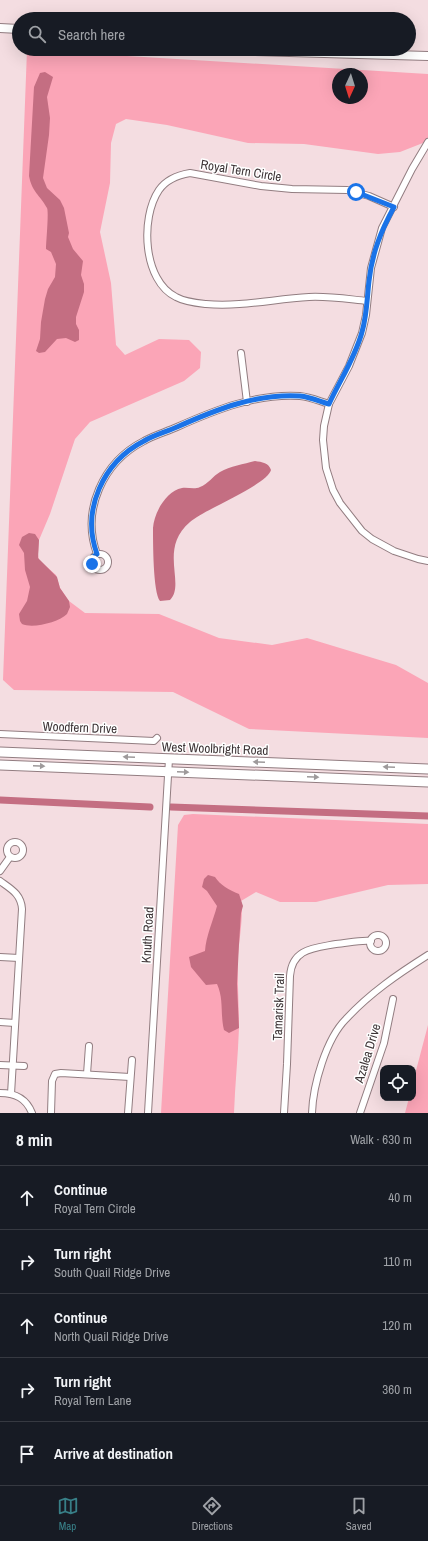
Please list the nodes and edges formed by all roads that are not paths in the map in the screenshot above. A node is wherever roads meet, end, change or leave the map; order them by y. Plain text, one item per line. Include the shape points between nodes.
1 (0, 28) edge
2 (12, 29) edge
3 (416, 56) edge
4 (428, 56) edge
5 (428, 142) edge
6 (394, 207) junction
7 (367, 301) junction
8 (241, 353) dead end
9 (247, 402) junction
10 (329, 404) junction
11 (97, 554) dead end
12 (428, 561) edge
13 (0, 734) edge
14 (157, 738) dead end
15 (0, 752) edge
16 (169, 759) junction
17 (0, 765) edge
18 (428, 769) edge
19 (168, 771) junction
20 (428, 782) edge
21 (10, 857) dead end
22 (0, 871) edge
23 (0, 881) edge
24 (370, 941) dead end
25 (428, 956) edge
26 (0, 957) edge
27 (19, 958) junction
28 (393, 999) dead end
29 (0, 1022) edge
30 (15, 1023) junction
31 (89, 1046) dead end
32 (132, 1060) dead end
33 (0, 1065) edge
34 (13, 1065) junction
35 (24, 1066) dead end
36 (87, 1074) junction
37 (130, 1077) junction
38 (0, 1093) edge
39 (11, 1094) junction
40 (32, 1113) edge
41 (51, 1113) edge
42 (128, 1113) edge
43 (148, 1113) edge
44 (284, 1113) edge
45 (312, 1113) edge
46 (360, 1113) edge

1 - 2 street
3 - 4 street
5 - 6 street
6 - 7 street via 382,228 375,249
6 - 7 street, Royal Tern Circle via 347,190 261,186 190,173 180,175 165,184 158,191 151,209 148,236 150,259 160,283 176,297 195,302 233,305 311,297
7 - 10 street via 366,315 356,350
8 - 9 street
9 - 10 street via 290,396 311,398
9 - 11 street via 214,411 143,441 114,464 105,476 93,503 92,534
10 - 12 street via 324,426 324,453 330,480 340,503 362,531 372,539 394,551
13 - 14 street, Woodfern Drive via 154,741
16 -> 15 main road, West Woolbright Road
18 -> 16 main road, West Woolbright Road
16 - 19 street, Knuth Road
17 -> 19 main road, West Woolbright Road
19 -> 20 main road, West Woolbright Road
19 - 43 street, Knuth Road
21 - 22 street
23 - 27 street via 15,891 22,904
24 - 44 street, Tamarisk Trail via 312,948 299,954 293,962 290,976
25 - 45 street via 381,986 345,1020 324,1056
26 - 27 street
27 - 30 street
28 - 46 street, Azalea Drive via 384,1043
29 - 30 street
30 - 34 street
31 - 36 street
32 - 37 street
33 - 34 street
34 - 35 street
34 - 39 street
36 - 37 street
36 - 41 street via 55,1074 52,1081
37 - 42 street
38 - 39 street
39 - 40 street via 25,1101

